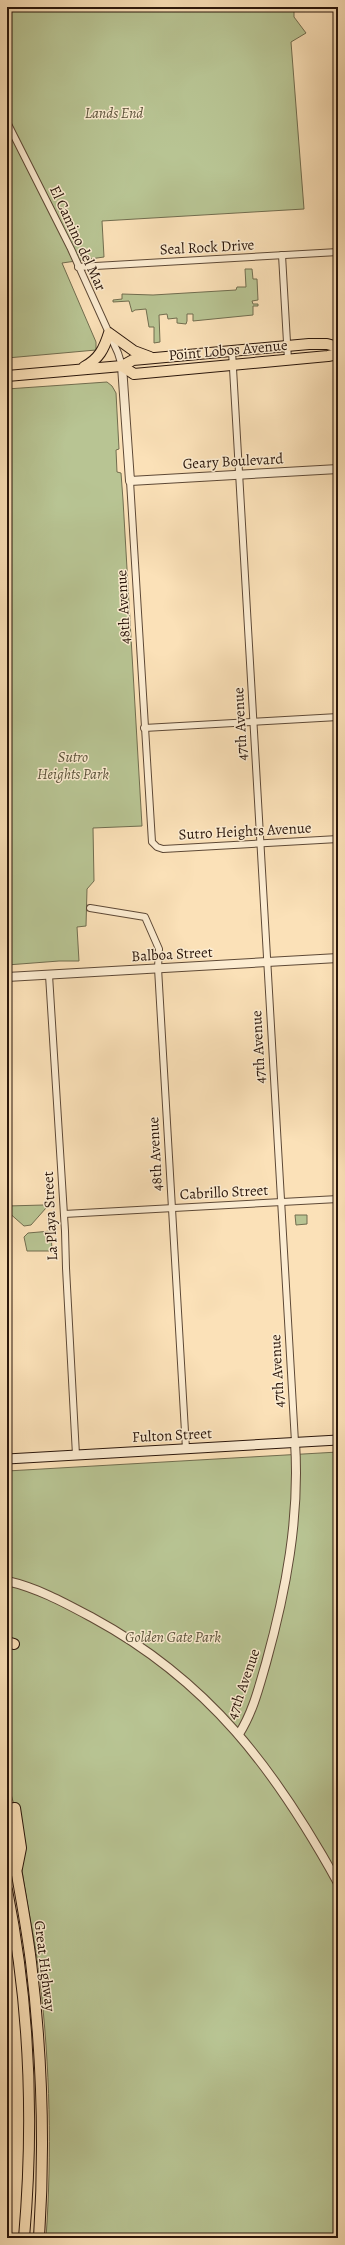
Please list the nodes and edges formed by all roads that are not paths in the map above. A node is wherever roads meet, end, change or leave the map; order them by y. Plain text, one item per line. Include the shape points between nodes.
1 (7, 122) edge
2 (338, 252) edge
3 (282, 255) junction
4 (78, 267) junction
5 (109, 333) junction
6 (287, 346) junction
7 (338, 348) edge
8 (232, 351) junction
9 (338, 354) edge
10 (157, 358) junction
11 (288, 360) junction
12 (233, 365) junction
13 (122, 366) junction
14 (83, 368) junction
15 (7, 376) edge
16 (338, 469) edge
17 (239, 474) junction
18 (130, 480) junction
19 (338, 717) edge
20 (254, 722) junction
21 (144, 728) junction
22 (338, 839) edge
23 (261, 844) junction
24 (154, 845) joint
25 (90, 908) dead end
26 (338, 958) edge
27 (268, 962) junction
28 (158, 968) junction
29 (49, 975) junction
30 (7, 977) edge
31 (338, 1199) edge
32 (281, 1202) junction
33 (172, 1208) junction
34 (64, 1214) junction
35 (338, 1440) edge
36 (295, 1442) junction
37 (186, 1449) junction
38 (76, 1455) junction
39 (7, 1459) edge
40 (7, 1581) edge
41 (239, 1734) junction
42 (11, 1808) edge
43 (7, 1818) edge
44 (16, 1870) junction
45 (338, 1883) edge
46 (7, 1890) edge
47 (20, 1893) junction
48 (11, 1935) edge
49 (32, 1976) junction
50 (41, 2076) junction
51 (30, 2113) junction
52 (42, 2150) junction
53 (24, 2238) edge
54 (39, 2238) edge

1 - 4 street, El Camino del Mar
2 - 3 street, Seal Rock Drive
3 - 4 street, Seal Rock Drive
3 - 6 street
4 - 5 street, El Camino del Mar
5 - 10 main road via 134,351
5 - 13 street, El Camino del Mar
5 - 14 main road via 104,349 95,361
6 - 7 main road, Point Lobos Avenue via 327,344
6 - 8 main road, Point Lobos Avenue
6 - 11 street
8 - 10 main road, Point Lobos Avenue
8 - 12 street, 47th Avenue
9 - 11 main road, Point Lobos Avenue
10 - 13 main road, Point Lobos Avenue via 133,360
11 - 12 main road, Point Lobos Avenue
12 - 13 main road, Point Lobos Avenue via 134,374
12 - 17 street, 47th Avenue
13 - 14 main road, Point Lobos Avenue
13 - 18 street, 48th Avenue
14 - 15 main road, Point Lobos Avenue
16 - 17 street, Geary Boulevard
17 - 18 street, Geary Boulevard
17 - 20 street, 47th Avenue
18 - 21 street, 48th Avenue
19 - 20 street
20 - 21 street
20 - 23 street, 47th Avenue
21 - 24 street, 48th Avenue via 150,834
22 - 23 street, Sutro Heights Avenue
23 - 24 street, Sutro Heights Avenue via 164,849
23 - 27 street, 47th Avenue
25 - 28 street, 48th Avenue via 147,919 159,949
26 - 27 street, Balboa Street
27 - 28 street, Balboa Street
27 - 32 street, 47th Avenue
28 - 29 street, Balboa Street
28 - 33 street, 48th Avenue
29 - 30 street, Balboa Street
29 - 34 street, La Playa Street
31 - 32 street, Cabrillo Street
32 - 33 street, Cabrillo Street
32 - 36 street, 47th Avenue
33 - 34 street, Cabrillo Street
33 - 37 street, 48th Avenue
34 - 38 street, La Playa Street
35 - 36 main road, Fulton Street
36 - 37 main road, Fulton Street
36 - 41 street, 47th Avenue via 294,1520 283,1595 262,1679 247,1722
37 - 38 main road, Fulton Street
38 - 39 main road, Fulton Street
40 - 41 street via 39,1590 139,1645 178,1674
41 - 45 street via 291,1805
42 - 44 main road via 21,1848
43 - 44 main road, Great Highway
44 - 47 main road, Great Highway
46 - 48 main road, Great Highway
47 - 48 main road via 20,1928
47 - 49 main road, Great Highway
48 - 49 main road via 19,1935 24,1942
48 - 51 main road, Great Highway via 24,2013
49 - 50 main road, Great Highway
50 - 51 main road via 36,2105
50 - 52 main road, Great Highway
51 - 52 main road via 36,2123
51 - 53 main road, Great Highway
52 - 54 main road, Great Highway

